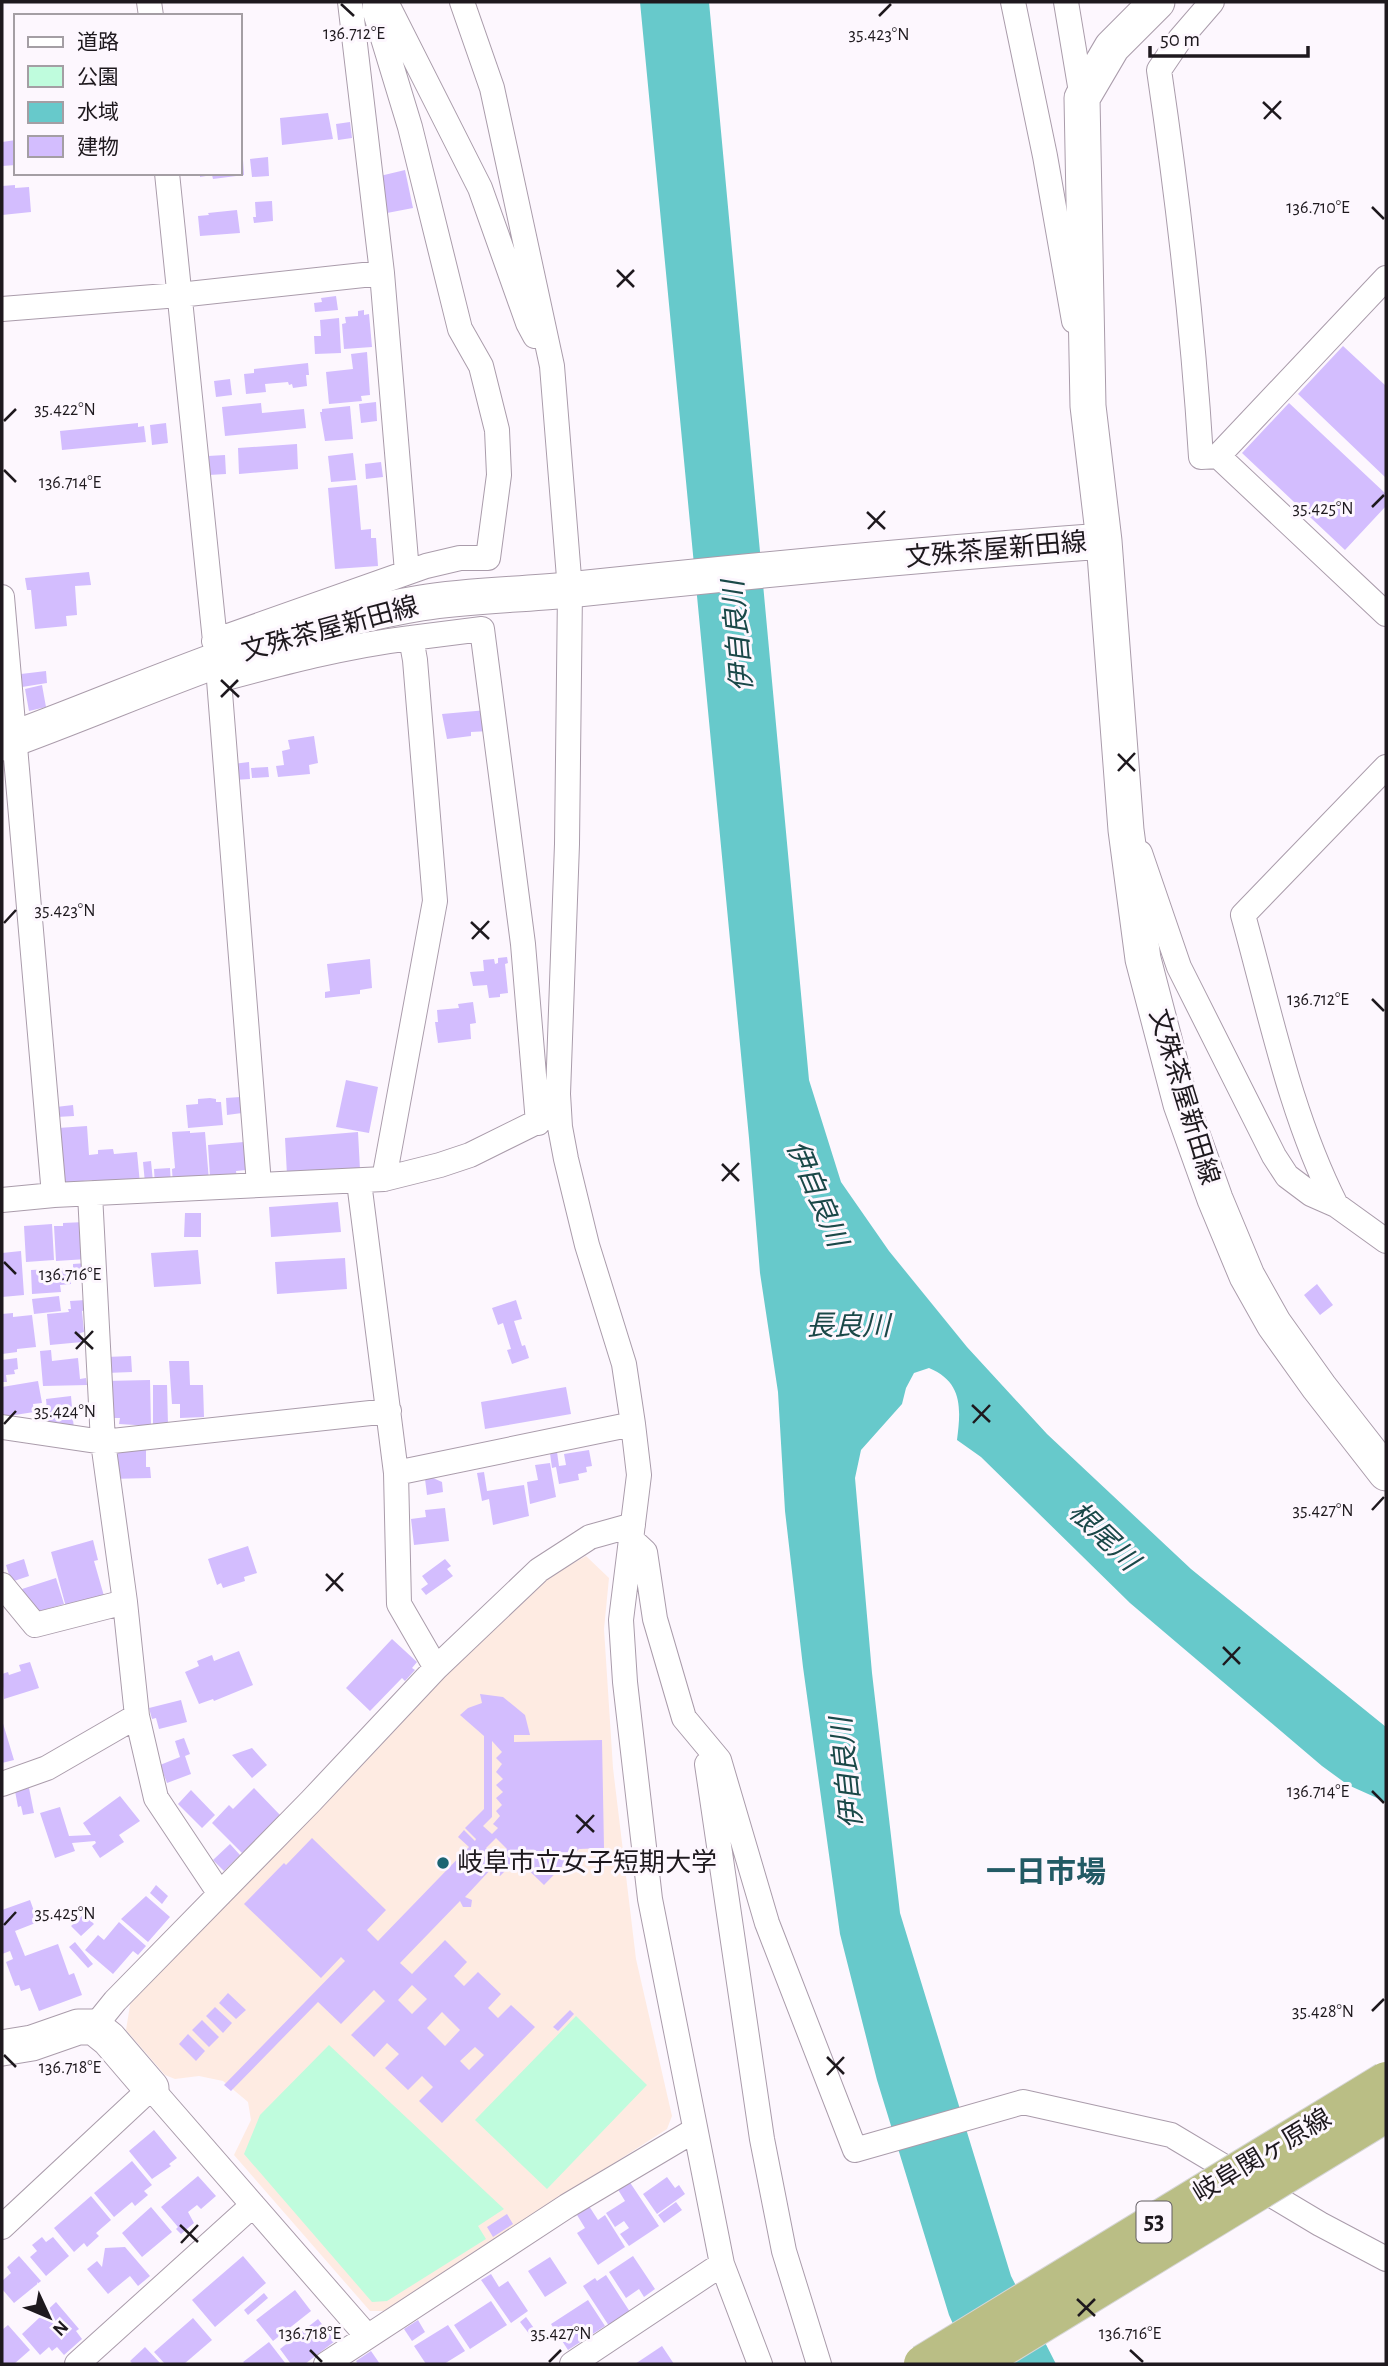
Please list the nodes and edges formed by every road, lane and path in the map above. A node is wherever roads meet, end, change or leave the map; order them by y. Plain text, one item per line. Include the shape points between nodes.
1 (350, 2) edge
2 (375, 2) edge
3 (386, 2) edge
4 (462, 2) edge
5 (1013, 2) edge
6 (1066, 2) edge
7 (1157, 2) edge
8 (1212, 2) edge
9 (1082, 98) junction
10 (167, 175) edge
11 (382, 273) junction
12 (1386, 278) edge
13 (179, 295) junction
14 (2, 309) edge
15 (552, 366) junction
16 (1088, 406) junction
17 (1218, 456) junction
18 (1104, 541) junction
19 (407, 572) junction
20 (583, 588) junction
21 (2, 597) edge
22 (1386, 614) edge
23 (411, 638) junction
24 (216, 661) junction
25 (9, 740) edge
26 (1386, 767) edge
27 (1126, 830) junction
28 (549, 1117) junction
29 (384, 1179) junction
30 (359, 1182) junction
31 (259, 1184) junction
32 (90, 1194) junction
33 (54, 1195) junction
34 (2, 1200) edge
35 (1336, 1205) junction
36 (1386, 1241) edge
37 (389, 1411) junction
38 (633, 1424) junction
39 (2, 1427) edge
40 (103, 1442) junction
41 (396, 1473) junction
42 (1386, 1473) edge
43 (632, 1532) junction
44 (2, 1585) edge
45 (125, 1602) junction
46 (436, 1668) junction
47 (137, 1716) junction
48 (703, 1743) junction
49 (2, 1784) edge
50 (220, 1894) junction
51 (94, 2027) junction
52 (2, 2048) edge
53 (1386, 2081) edge
54 (151, 2088) junction
55 (1386, 2113) edge
56 (695, 2130) junction
57 (253, 2205) junction
58 (2, 2227) edge
59 (1386, 2259) edge
60 (722, 2264) junction
61 (367, 2336) junction
62 (77, 2364) edge
63 (326, 2364) edge
64 (572, 2364) edge
65 (760, 2364) edge
66 (819, 2364) edge
67 (923, 2364) edge
68 (975, 2364) edge

1 - 11 street
2 - 19 street via 460,329 481,366 497,441 499,475 488,558 460,558
3 - 15 street via 480,188 528,323
4 - 15 street via 492,88
5 - 16 street
6 - 9 street
7 - 9 main road via 1112,47
8 - 17 street via 1159,70 1177,196 1201,457
9 - 16 main road
10 - 13 street
11 - 13 street
11 - 19 street
12 - 17 street
13 - 14 street
13 - 24 street
15 - 20 street
16 - 18 main road
17 - 22 street
18 - 20 main road, 文殊茶屋新田線
18 - 27 main road, 文殊茶屋新田線
19 - 24 street
20 - 24 main road, 文殊茶屋新田線 via 422,603 332,623
20 - 28 street via 558,1094
21 - 25 street
23 - 24 street via 315,654
23 - 28 street via 482,629
23 - 29 street via 435,901
24 - 25 main road, 文殊茶屋新田線
24 - 31 street
25 - 33 street
26 - 35 street via 1243,915 1295,1108
27 - 35 street via 1142,856 1179,967 1274,1156 1303,1188
27 - 42 main road, 文殊茶屋新田線 via 1143,959 1181,1104 1215,1199 1247,1276 1274,1324
28 - 29 street via 470,1155
28 - 38 street via 566,1159 624,1364
29 - 30 street
30 - 31 street
30 - 37 street
31 - 32 street
32 - 33 street
32 - 40 street
33 - 34 street
35 - 36 street
37 - 40 street
37 - 41 street
38 - 41 street
38 - 43 street via 639,1475
39 - 40 street
40 - 45 street
41 - 46 street via 400,1604
43 - 46 street via 590,1537 539,1570
43 - 48 street via 645,1552 655,1619 684,1718
43 - 56 street via 621,1620 625,1682 650,1899
44 - 45 street via 35,1625
45 - 47 street
46 - 50 street
47 - 49 street via 47,1768
47 - 50 street via 156,1798
48 - 59 street via 719,1760 767,1923 855,2150 1023,2102 1171,2135
48 - 66 street via 762,2139 784,2251
50 - 51 street
51 - 52 main road via 78,2027
51 - 54 main road
53 - 67 main road, 岐阜関ヶ原線 / 53, bridge
54 - 57 street
54 - 58 street
55 - 68 main road, 岐阜関ヶ原線 / 53, bridge
56 - 60 street
56 - 61 street via 566,2206
57 - 61 street
57 - 62 street
60 - 64 street
60 - 65 street
61 - 63 street

